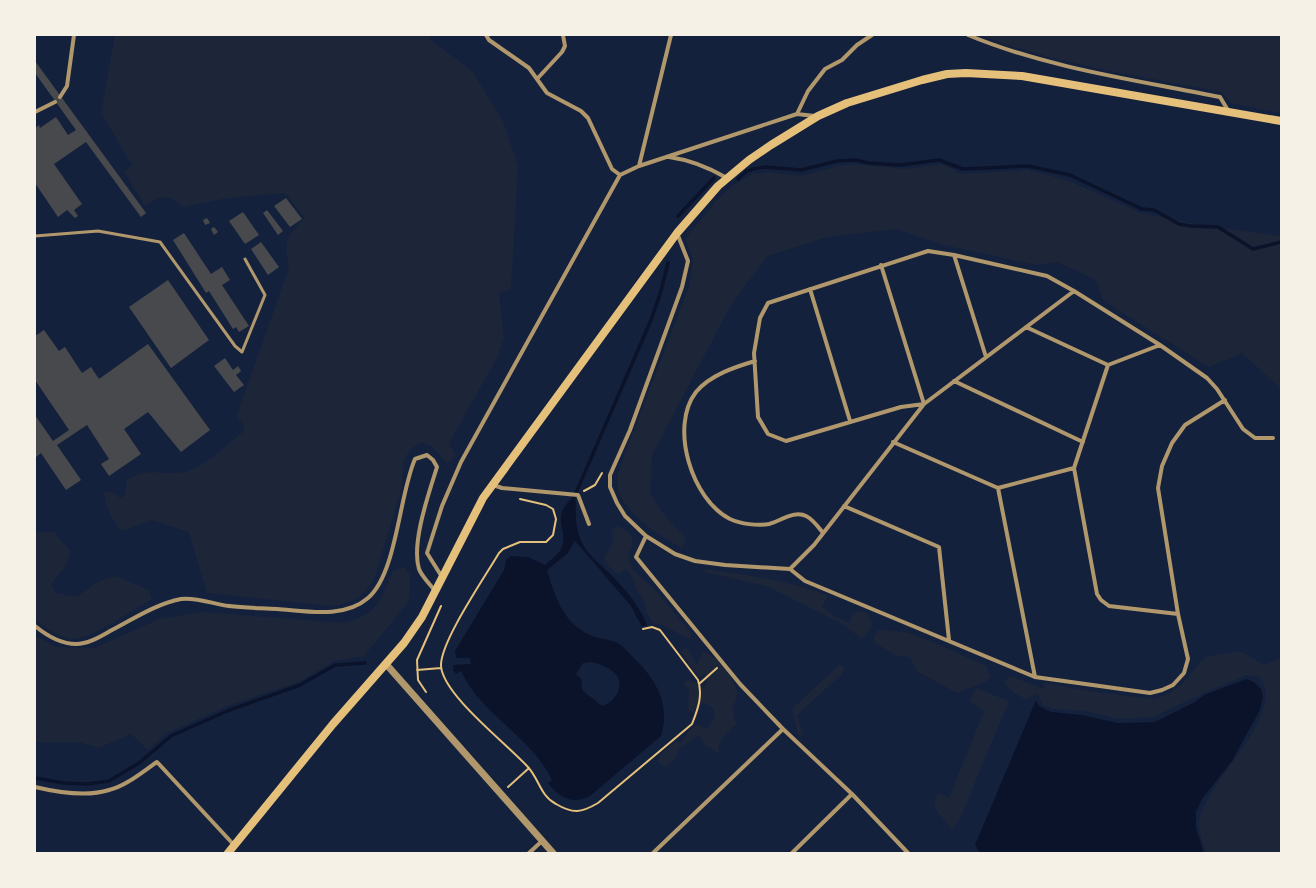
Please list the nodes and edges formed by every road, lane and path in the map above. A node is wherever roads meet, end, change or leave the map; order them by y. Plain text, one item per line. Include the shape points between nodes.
1 (74, 35) edge
2 (486, 35) edge
3 (563, 35) edge
4 (671, 35) edge
5 (872, 35) edge
6 (968, 35) edge
7 (537, 79) junction
8 (60, 97) dead end
9 (55, 102) dead end
10 (35, 112) edge
11 (1230, 112) junction
12 (797, 114) junction
13 (818, 116) junction
14 (1281, 121) edge
15 (667, 156) junction
16 (638, 166) junction
17 (620, 175) junction
18 (727, 178) junction
19 (677, 233) junction
20 (35, 236) edge
21 (954, 255) junction
22 (245, 259) dead end
23 (880, 266) junction
24 (810, 289) junction
25 (1074, 291) junction
26 (1026, 327) junction
27 (1160, 345) junction
28 (986, 357) junction
29 (754, 361) junction
30 (1108, 364) junction
31 (954, 381) junction
32 (1224, 400) junction
33 (924, 404) junction
34 (850, 422) junction
35 (1273, 438) dead end
36 (893, 442) junction
37 (1083, 442) junction
38 (1074, 468) junction
39 (612, 469) junction
40 (493, 485) junction
41 (998, 488) junction
42 (576, 494) junction
43 (519, 499) dead end
44 (844, 506) junction
45 (589, 524) dead end
46 (823, 533) junction
47 (646, 536) junction
48 (790, 569) junction
49 (443, 578) junction
50 (436, 592) junction
51 (441, 606) dead end
52 (1178, 614) junction
53 (35, 626) edge
54 (643, 629) dead end
55 (949, 640) junction
56 (724, 662) junction
57 (386, 664) junction
58 (441, 668) junction
59 (416, 670) junction
60 (1035, 677) junction
61 (699, 684) junction
62 (426, 692) dead end
63 (783, 729) junction
64 (529, 768) junction
65 (510, 785) dead end
66 (35, 786) edge
67 (852, 794) junction
68 (542, 841) junction
69 (234, 845) junction
70 (228, 853) edge
71 (529, 853) edge
72 (553, 853) edge
73 (653, 853) edge
74 (792, 853) edge
75 (908, 853) edge

1 - 8 street via 67,86
2 - 7 street via 489,40 529,68
3 - 7 street via 562,52
4 - 16 street
5 - 12 street via 842,60 824,69 808,91
6 - 11 street via 1013,52 1056,64 1220,97
7 - 17 street via 548,93 588,118 612,169
9 - 10 street
11 - 13 main road via 1022,76 966,73 947,74 891,88
11 - 14 main road
12 - 13 street
12 - 15 street
13 - 18 main road via 770,145
15 - 16 street
15 - 18 street via 698,163
16 - 17 street
17 - 49 street via 461,462 442,506 427,553
18 - 19 main road
19 - 39 street via 688,261 682,288 630,430
19 - 40 main road
20 - 22 lane via 98,231 160,242 235,346 242,352 265,296
21 - 23 street via 928,251
21 - 25 street via 1047,276
21 - 28 street
23 - 24 street
23 - 33 street
24 - 29 street via 768,303 760,318
24 - 34 street
25 - 26 street
25 - 27 street
26 - 28 street
26 - 30 street
27 - 30 street
27 - 32 street via 1207,378
28 - 31 street
29 - 34 street via 758,417 768,434 786,440
29 - 46 street via 730,369 708,382 697,392 687,408 683,432 686,451 698,484 711,505 730,519 750,525 769,524 799,514 807,516
30 - 37 street
31 - 33 street
31 - 37 street
32 - 35 street via 1243,429 1255,438
32 - 52 street via 1186,425 1172,443 1162,466 1158,488
33 - 34 street via 901,406
33 - 36 street
36 - 41 street
36 - 44 street
37 - 38 street
38 - 41 street
38 - 52 street via 1096,594 1109,606
39 - 42 path via 604,469 595,485
39 - 47 street via 610,487 617,503
40 - 42 street via 502,488
40 - 49 main road via 483,498
41 - 60 street
42 - 45 street
43 - 58 path via 553,509 556,519 553,535 546,542 520,542 499,553 448,640 442,654
44 - 46 street
44 - 55 street via 940,547
46 - 48 street via 814,546
47 - 48 street via 675,554 695,560 725,565
47 - 56 street via 636,557
48 - 55 street via 805,580
49 - 50 main road
50 - 53 street via 419,570 417,551 423,515 437,467 434,460 427,455 415,459 411,467 401,514 382,578 368,598 357,605 345,610 328,612 228,606 204,600 182,599 156,606 93,640 76,644 47,635
50 - 57 main road via 422,617
51 - 59 path via 420,651
52 - 60 street via 1188,659 1184,673 1172,685 1162,690 1150,693
54 - 61 path via 652,626 660,630
55 - 60 street
56 - 61 path
56 - 63 street via 740,684
57 - 68 street
57 - 69 main road via 333,724
58 - 59 path
58 - 64 path via 443,675 462,701
59 - 62 path via 418,680
61 - 64 path via 699,708 692,724 585,811 572,812 554,804 542,794
63 - 67 street
63 - 73 street
64 - 65 path
66 - 69 street via 77,792 109,790 157,762
67 - 74 street
67 - 75 street
68 - 71 street
68 - 72 street
69 - 70 main road

